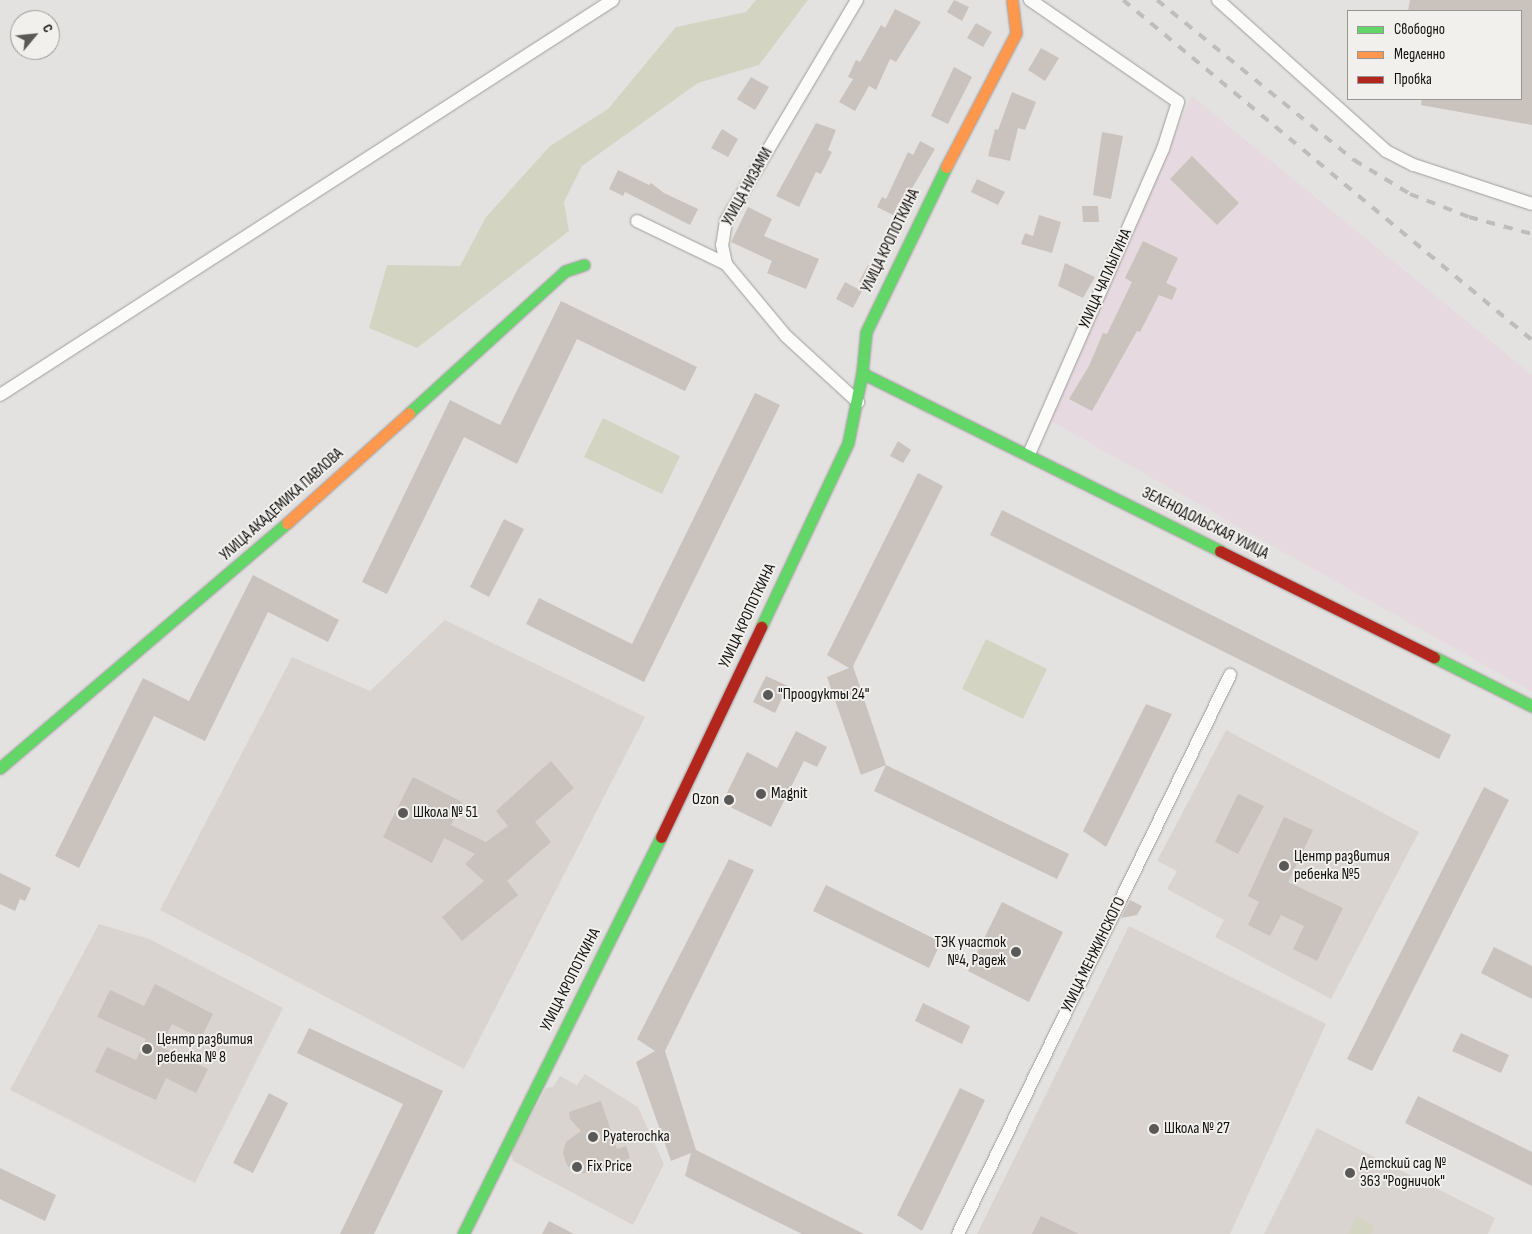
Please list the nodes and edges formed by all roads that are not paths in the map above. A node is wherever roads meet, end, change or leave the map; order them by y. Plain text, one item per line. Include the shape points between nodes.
1 (613, 0) edge
2 (856, 0) edge
3 (1012, 0) edge
4 (1030, 0) edge
5 (1218, 0) edge
6 (1532, 204) edge
7 (637, 221) dead end
8 (726, 264) junction
9 (584, 265) dead end
10 (862, 373) junction
11 (0, 395) edge
12 (858, 402) junction
13 (1029, 454) junction
14 (1230, 675) dead end
15 (1532, 706) edge
16 (0, 768) edge
17 (463, 1234) edge
18 (958, 1234) edge

1 - 11 street
2 - 8 street, УЛИЦА НИЗАМИ via 726,221 722,244
3 - 10 street, УЛИЦА КРОПОТКИНА via 1016,33 919,220 866,332
4 - 13 street, УЛИЦА ЧАПЛЫГИНА via 1178,102 1163,148
5 - 6 street via 1386,151 1414,165
7 - 8 street
8 - 12 street via 786,336
9 - 16 street, УЛИЦА АКАДЕМИКА ПАВЛОВА via 565,271 256,551
10 - 12 street, УЛИЦА КРОПОТКИНА
10 - 13 street, ЗЕЛЕНОДОЛЬСКАЯ УЛИЦА
12 - 17 street, УЛИЦА КРОПОТКИНА via 848,444 751,649
13 - 15 street, ЗЕЛЕНОДОЛЬСКАЯ УЛИЦА
14 - 18 street, УЛИЦА МЕНЖИНСКОГО

